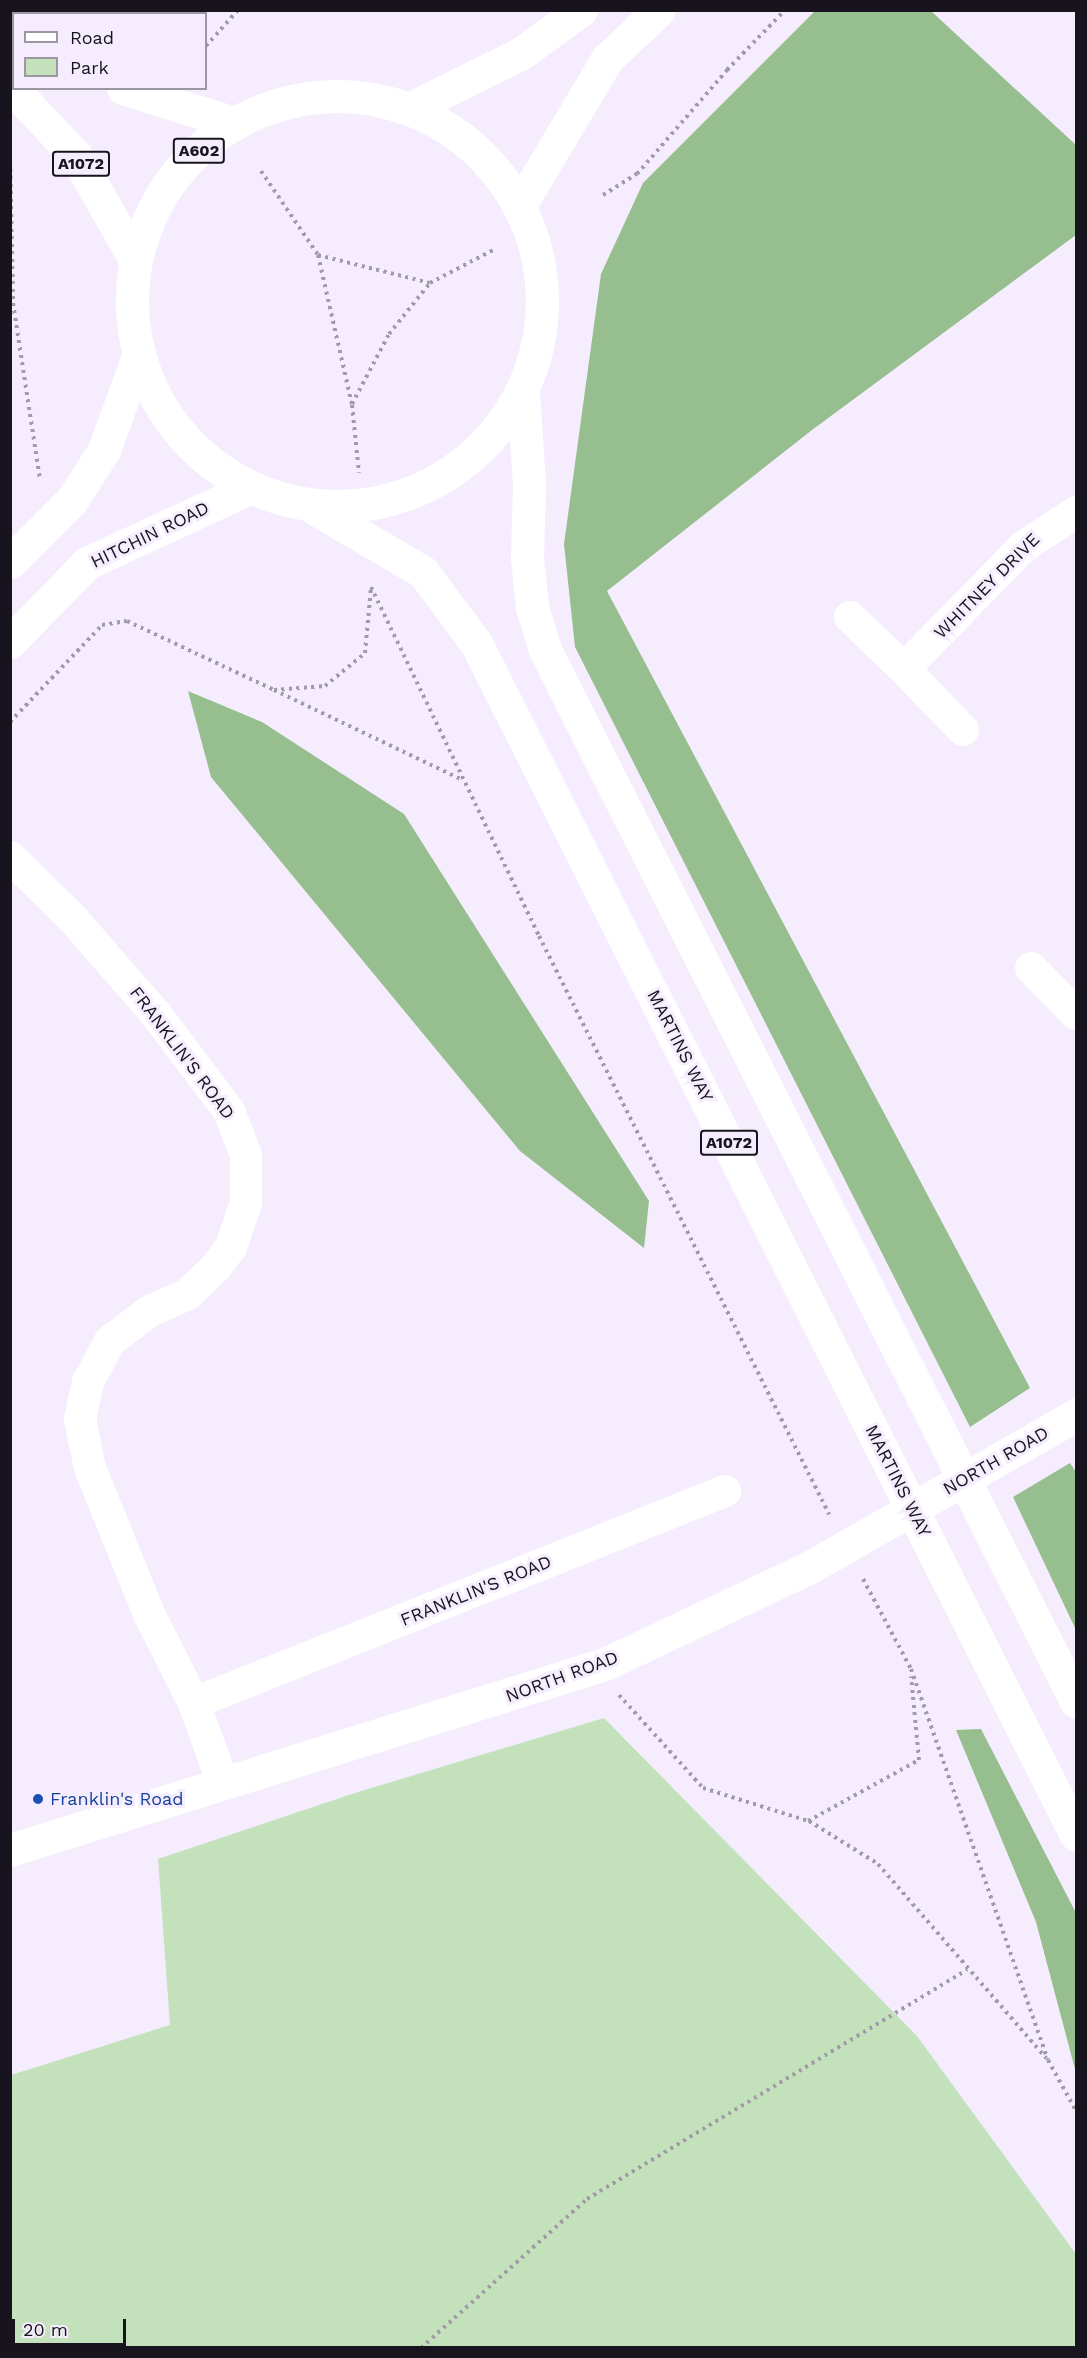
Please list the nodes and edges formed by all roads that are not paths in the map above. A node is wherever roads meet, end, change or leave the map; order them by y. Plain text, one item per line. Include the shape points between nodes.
1 (581, 10) edge
2 (659, 10) edge
3 (14, 90) edge
4 (129, 90) edge
5 (411, 108) junction
6 (231, 122) junction
7 (520, 205) junction
8 (133, 256) junction
9 (137, 359) junction
10 (523, 393) junction
11 (247, 489) junction
12 (314, 508) junction
13 (1077, 512) edge
14 (10, 562) edge
15 (850, 617) dead end
16 (10, 642) edge
17 (904, 669) junction
18 (963, 730) dead end
19 (10, 857) edge
20 (1030, 968) dead end
21 (1077, 1014) edge
22 (1069, 1419) edge
23 (725, 1491) dead end
24 (1077, 1701) edge
25 (194, 1703) junction
26 (223, 1783) junction
27 (1077, 1835) edge
28 (10, 1850) edge

1 - 5 main road via 520,54
2 - 7 main road via 607,59
3 - 8 main road, A1072 via 76,156
4 - 6 main road
5 - 6 main road, A602 via 348,94 289,99
5 - 7 main road, A602 via 486,158
6 - 8 main road, A602 via 168,179
7 - 10 main road, A602 via 544,293 539,347
8 - 9 main road, A602
9 - 11 main road, A602 via 182,441
9 - 14 main road, A602 via 104,450 72,500
10 - 12 main road, A602 via 471,460 406,498
10 - 24 main road, A1072 via 529,486 526,558 532,607 546,650
11 - 12 main road, A602
11 - 16 main road, HITCHIN ROAD via 87,563
12 - 27 main road, MARTINS WAY / A1072 via 423,572 477,643
13 - 17 street, WHITNEY DRIVE via 1023,547
15 - 17 street
17 - 18 street
19 - 25 street, FRANKLIN'S ROAD via 74,919 156,1014 229,1111 246,1155 246,1203 231,1247 188,1294 150,1311 110,1341 88,1382 80,1419 81,1439 94,1479 149,1614
20 - 21 street
22 - 26 main road, NORTH ROAD via 812,1566 605,1664
23 - 25 street, FRANKLIN'S ROAD
25 - 26 street, FRANKLIN'S ROAD
26 - 28 main road, NORTH ROAD

